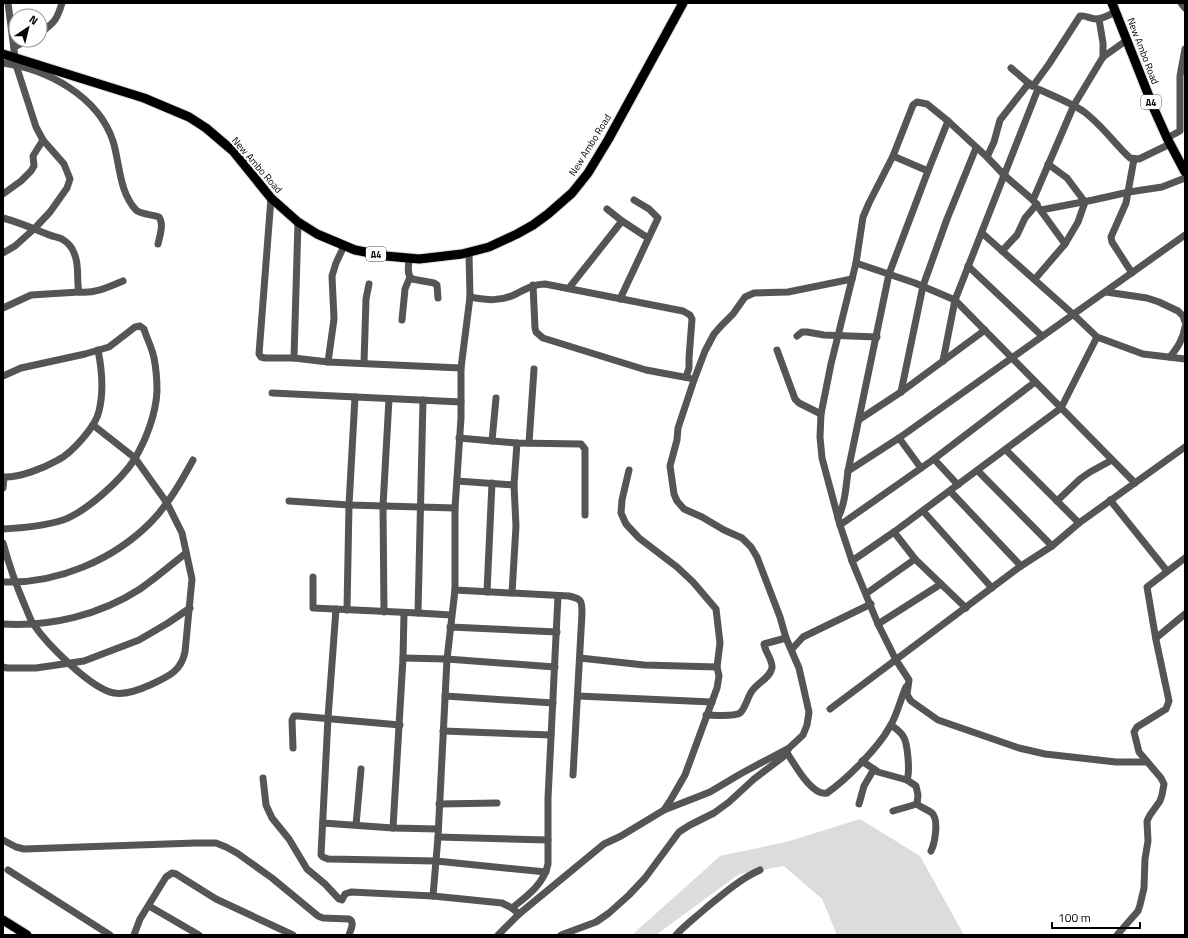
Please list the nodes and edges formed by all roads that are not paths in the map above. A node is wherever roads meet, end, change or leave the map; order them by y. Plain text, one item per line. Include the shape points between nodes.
1 (62, 3) edge
2 (683, 3) edge
3 (1112, 3) edge
4 (1181, 3) edge
5 (1185, 8) edge
6 (1116, 12) junction
7 (1099, 19) junction
8 (48, 27) edge
9 (1127, 40) junction
10 (14, 48) edge
11 (1185, 48) edge
12 (3, 54) edge
13 (1103, 58) junction
14 (15, 61) junction
15 (3, 63) edge
16 (1011, 68) dead end
17 (1033, 86) junction
18 (1074, 105) junction
19 (948, 121) junction
20 (1182, 131) edge
21 (44, 140) junction
22 (1168, 141) junction
23 (976, 148) junction
24 (893, 156) junction
25 (987, 157) junction
26 (1134, 159) junction
27 (1048, 164) junction
28 (928, 171) junction
29 (1185, 172) edge
30 (1004, 175) junction
31 (1185, 178) edge
32 (1129, 192) junction
33 (3, 194) edge
34 (271, 198) junction
35 (634, 200) dead end
36 (1085, 202) junction
37 (1037, 205) junction
38 (607, 209) dead end
39 (3, 218) edge
40 (622, 221) junction
41 (298, 222) junction
42 (35, 228) junction
43 (982, 233) junction
44 (1185, 235) edge
45 (648, 238) junction
46 (158, 244) dead end
47 (1065, 244) junction
48 (344, 246) junction
49 (1002, 251) junction
50 (3, 253) edge
51 (469, 253) junction
52 (409, 258) junction
53 (856, 263) junction
54 (968, 266) junction
55 (1132, 273) junction
56 (889, 274) junction
57 (410, 277) junction
58 (852, 279) junction
59 (1035, 279) junction
60 (123, 281) dead end
61 (369, 284) dead end
62 (534, 285) junction
63 (923, 286) junction
64 (569, 288) junction
65 (79, 292) junction
66 (1106, 292) junction
67 (470, 297) junction
68 (438, 298) dead end
69 (620, 299) junction
70 (955, 300) junction
71 (3, 308) edge
72 (1074, 315) junction
73 (402, 320) dead end
74 (1185, 322) edge
75 (1185, 326) edge
76 (985, 330) junction
77 (797, 336) dead end
78 (838, 336) junction
79 (876, 336) junction
80 (1042, 336) junction
81 (1097, 337) junction
82 (98, 350) junction
83 (777, 350) dead end
84 (1170, 357) junction
85 (294, 358) junction
86 (1011, 358) junction
87 (1185, 359) edge
88 (943, 361) junction
89 (328, 362) junction
90 (364, 363) junction
91 (460, 368) junction
92 (534, 369) dead end
93 (3, 376) edge
94 (686, 377) junction
95 (694, 380) junction
96 (1035, 382) junction
97 (901, 392) junction
98 (272, 393) dead end
99 (355, 397) junction
100 (389, 398) junction
101 (496, 398) dead end
102 (423, 400) junction
103 (461, 402) junction
104 (1061, 408) junction
105 (821, 414) junction
106 (860, 419) junction
107 (93, 425) junction
108 (459, 438) junction
109 (899, 438) junction
110 (492, 441) junction
111 (517, 443) junction
112 (529, 443) junction
113 (1185, 448) edge
114 (1006, 450) junction
115 (135, 458) junction
116 (934, 458) junction
117 (193, 460) dead end
118 (1112, 460) junction
119 (921, 468) junction
120 (629, 470) dead end
121 (848, 471) junction
122 (978, 471) junction
123 (4, 478) edge
124 (457, 481) junction
125 (492, 483) junction
126 (1135, 483) junction
127 (514, 485) junction
128 (958, 485) junction
129 (3, 488) edge
130 (950, 491) junction
131 (289, 500) dead end
132 (1110, 500) junction
133 (1057, 501) junction
134 (167, 503) junction
135 (349, 505) junction
136 (383, 506) junction
137 (420, 508) junction
138 (455, 508) junction
139 (923, 511) junction
140 (585, 515) dead end
141 (839, 522) junction
142 (1079, 523) junction
143 (3, 529) edge
144 (894, 532) junction
145 (3, 543) edge
146 (1052, 546) junction
147 (186, 553) junction
148 (1185, 558) edge
149 (916, 559) junction
150 (852, 561) junction
151 (1021, 566) junction
152 (1167, 571) junction
153 (313, 577) dead end
154 (3, 582) edge
155 (15, 582) junction
156 (940, 584) junction
157 (992, 588) junction
158 (455, 590) junction
159 (487, 592) junction
160 (512, 593) junction
161 (866, 593) junction
162 (558, 596) junction
163 (871, 604) junction
164 (190, 608) junction
165 (966, 608) junction
166 (336, 609) junction
167 (347, 610) junction
168 (384, 612) junction
169 (404, 613) junction
170 (418, 613) junction
171 (1185, 614) edge
172 (451, 615) junction
173 (3, 624) edge
174 (878, 624) junction
175 (34, 625) junction
176 (450, 626) junction
177 (557, 632) junction
178 (786, 638) junction
179 (1156, 638) junction
180 (792, 649) junction
181 (403, 658) junction
182 (580, 658) junction
183 (447, 659) junction
184 (896, 660) junction
185 (68, 664) junction
186 (3, 667) edge
187 (555, 667) junction
188 (717, 667) junction
189 (909, 680) junction
190 (445, 696) junction
191 (578, 696) junction
192 (712, 702) junction
193 (553, 703) junction
194 (830, 709) dead end
195 (706, 715) junction
196 (328, 718) junction
197 (400, 725) junction
198 (891, 725) junction
199 (443, 731) junction
200 (551, 735) junction
201 (293, 748) dead end
202 (788, 750) junction
203 (862, 761) junction
204 (1147, 762) junction
205 (361, 769) dead end
206 (874, 769) junction
207 (573, 775) dead end
208 (262, 778) dead end
209 (906, 780) junction
210 (497, 803) dead end
211 (439, 804) junction
212 (858, 804) dead end
213 (917, 804) junction
214 (664, 810) junction
215 (893, 811) dead end
216 (323, 823) junction
217 (356, 825) junction
218 (393, 828) junction
219 (438, 829) junction
220 (438, 837) junction
221 (3, 840) edge
222 (548, 840) junction
223 (931, 851) dead end
224 (436, 861) junction
225 (8, 870) dead end
226 (760, 870) dead end
227 (546, 872) junction
228 (433, 896) junction
229 (149, 906) junction
230 (512, 908) junction
231 (519, 914) junction
232 (3, 920) edge
233 (27, 935) edge
234 (110, 935) edge
235 (134, 935) edge
236 (199, 935) edge
237 (293, 935) edge
238 (349, 935) edge
239 (498, 935) edge
240 (561, 935) edge
241 (676, 935) edge
242 (1117, 935) edge

1 - 8 street via 58,18
2 - 51 main road, New Ambo Road / A4 via 608,140 572,193 533,225 489,247
3 - 6 main road, New Ambo Road / A4
4 - 5 street
6 - 7 street
6 - 9 main road, New Ambo Road / A4
7 - 13 street
7 - 17 street via 1082,15 1077,18
9 - 13 street
9 - 22 main road, New Ambo Road / A4
10 - 14 street
11 - 20 street via 1180,76
12 - 14 main road, New Ambo Road / A4
13 - 18 street
14 - 15 street
14 - 21 street via 36,127
14 - 34 main road, New Ambo Road / A4 via 144,98 189,117 233,151
14 - 46 street via 67,86 103,121 112,140 126,195 136,211 161,219
16 - 17 street
17 - 18 street
17 - 25 street via 1000,120
17 - 30 street
18 - 26 street
18 - 27 street
19 - 23 street
19 - 24 street via 926,104 917,102 913,105
19 - 28 street
20 - 22 street
21 - 33 street via 33,156 34,166 31,171
21 - 42 street via 64,164 70,179 67,188 50,212
22 - 26 street via 1139,159
22 - 29 main road, New Ambo Road / A4
23 - 25 street
23 - 63 street
24 - 28 street
24 - 53 street via 865,214
25 - 30 street
26 - 32 street
27 - 36 street via 1067,178
27 - 37 street
28 - 56 street
30 - 37 street
30 - 43 street
31 - 32 street via 1162,187
32 - 36 street
32 - 55 street via 1111,237
34 - 41 main road, New Ambo Road / A4
34 - 85 street via 259,354 266,358
35 - 45 street via 658,216
36 - 37 street
36 - 47 street via 1078,222
37 - 47 street
37 - 49 street via 1025,218 1017,235
38 - 40 street
39 - 42 street
40 - 45 street
40 - 64 street
41 - 48 main road, New Ambo Road / A4
41 - 85 street
42 - 50 street
42 - 65 street via 61,239 74,252 78,266
43 - 49 street
43 - 54 street
44 - 55 street
45 - 69 street
47 - 59 street
48 - 52 main road, New Ambo Road / A4 via 386,256
48 - 89 street via 332,276 334,319
49 - 59 street
51 - 52 main road, New Ambo Road / A4
51 - 67 street
52 - 57 street
53 - 56 street
53 - 58 street
54 - 70 street
54 - 80 street
55 - 66 street
56 - 63 street
56 - 79 street
57 - 68 street via 437,285
57 - 73 street via 405,289
58 - 78 street
58 - 95 street via 788,292 748,294 714,334
59 - 72 street
60 - 65 street via 100,290
61 - 90 street via 366,299
62 - 64 street
62 - 67 street via 515,295 492,301
62 - 94 street via 535,328 543,338 646,370
63 - 70 street
63 - 97 street
64 - 69 street
65 - 71 street via 31,295
66 - 72 street
66 - 74 street via 1148,298 1178,311
67 - 91 street
69 - 94 street via 683,311 690,315 692,319 689,368
70 - 76 street
70 - 88 street
72 - 80 street
72 - 81 street
75 - 84 street via 1179,347
76 - 86 street
76 - 88 street
77 - 78 street via 802,332
78 - 79 street
78 - 105 street
79 - 106 street
80 - 86 street
81 - 84 street via 1143,354
81 - 104 street
82 - 93 street via 21,368
82 - 107 street via 102,388 99,413
82 - 115 street via 109,347 135,327 140,326 144,329 154,358 157,392 153,416
83 - 105 street via 795,399
84 - 87 street
85 - 89 street
86 - 96 street
86 - 109 street
88 - 97 street
89 - 90 street
90 - 91 street
91 - 103 street
92 - 112 street
94 - 95 street
95 - 178 street via 678,428 678,440 670,466 674,494 684,509 742,538 751,546 767,582
96 - 104 street
96 - 116 street
97 - 106 street
98 - 99 street
99 - 100 street
99 - 135 street
100 - 102 street
100 - 136 street
101 - 110 street
102 - 103 street
102 - 137 street
103 - 108 street
104 - 114 street
104 - 118 street
105 - 141 street via 822,458
106 - 121 street
107 - 115 street
107 - 123 street via 59,460
108 - 110 street
108 - 124 street
109 - 119 street
109 - 121 street
110 - 111 street
111 - 112 street
111 - 127 street
112 - 140 street via 584,446
113 - 126 street
114 - 122 street
114 - 133 street
115 - 134 street
115 - 143 street via 109,489 64,520 25,528
116 - 119 street
116 - 128 street
117 - 134 street
118 - 126 street
118 - 133 street via 1080,479
119 - 141 street
120 - 188 street via 621,513 626,524 638,538 678,567 716,609 720,643
121 - 141 street
122 - 128 street
122 - 146 street
123 - 129 street
124 - 125 street
124 - 138 street
125 - 127 street
125 - 159 street
126 - 132 street
127 - 160 street via 516,526
128 - 130 street
130 - 139 street
130 - 151 street
131 - 135 street
132 - 142 street
132 - 152 street
133 - 142 street
134 - 147 street via 182,533
134 - 155 street via 133,538 88,565 53,577
135 - 136 street
135 - 167 street
136 - 137 street
136 - 168 street
137 - 138 street
137 - 170 street
138 - 158 street
139 - 144 street
139 - 157 street
141 - 150 street
142 - 146 street
144 - 149 street
144 - 150 street
145 - 155 street
146 - 151 street
147 - 164 street via 192,579
147 - 175 street via 124,598 74,618
148 - 152 street
149 - 156 street
149 - 161 street
150 - 161 street
151 - 157 street
152 - 179 street via 1147,587
153 - 166 street via 313,608
154 - 155 street
155 - 175 street
156 - 165 street
156 - 174 street
157 - 165 street
158 - 159 street
158 - 172 street
159 - 160 street
160 - 162 street
161 - 163 street
162 - 177 street
162 - 182 street via 576,598 582,603
163 - 174 street
163 - 180 street via 803,637
164 - 185 street via 139,640 84,661
164 - 185 street via 183,661 169,675 142,689 123,693 108,690
165 - 184 street
166 - 167 street
166 - 196 street
167 - 168 street
168 - 169 street
169 - 170 street
169 - 181 street
170 - 172 street
171 - 179 street
172 - 176 street
173 - 175 street
174 - 184 street
175 - 185 street
176 - 177 street
176 - 183 street
177 - 187 street
178 - 180 street
178 - 195 street via 764,644 772,669 750,693 742,711 732,715
179 - 204 street via 1169,705 1137,726 1134,732 1139,752
180 - 202 street via 809,712 803,735
181 - 183 street
181 - 197 street
182 - 188 street via 644,665
182 - 191 street
183 - 187 street
183 - 190 street
184 - 189 street
184 - 194 street
185 - 186 street via 29,668
187 - 193 street
188 - 192 street via 719,676
189 - 198 street
189 - 204 street via 907,694 911,701 938,720 1019,748 1084,759
190 - 193 street
190 - 199 street
191 - 192 street
191 - 207 street
192 - 195 street
193 - 200 street
195 - 214 street via 685,774
196 - 197 street
196 - 201 street via 294,716
196 - 216 street
197 - 218 street
198 - 203 street
198 - 209 street via 902,733 906,741 909,771
199 - 200 street
199 - 211 street
200 - 222 street
202 - 203 street via 807,782 822,794 832,789
202 - 214 street via 710,792
202 - 240 street via 730,802 679,832 639,884 609,913 596,922
203 - 206 street
204 - 242 street via 1162,778 1164,784 1162,795 1147,821 1148,841 1140,905 1138,911
205 - 217 street
206 - 209 street
206 - 212 street via 864,786
208 - 228 street via 266,805 272,818 289,839 307,869 339,899 342,900 345,894 351,892
209 - 213 street via 918,788
210 - 211 street
211 - 219 street
213 - 215 street
213 - 223 street via 931,812 934,818 936,836
214 - 231 street via 604,844
216 - 217 street
216 - 224 street via 320,851 323,857
217 - 218 street
218 - 219 street
219 - 220 street
220 - 222 street
220 - 224 street
221 - 238 street via 24,849 216,843 237,852 318,916 351,920
222 - 227 street
224 - 227 street
224 - 228 street
225 - 234 street
226 - 241 street via 724,893
227 - 230 street via 542,881 528,896
228 - 230 street via 502,903
229 - 235 street via 140,919
229 - 236 street
229 - 237 street via 166,878 174,873 216,899
230 - 231 street
231 - 239 street
232 - 233 main road

